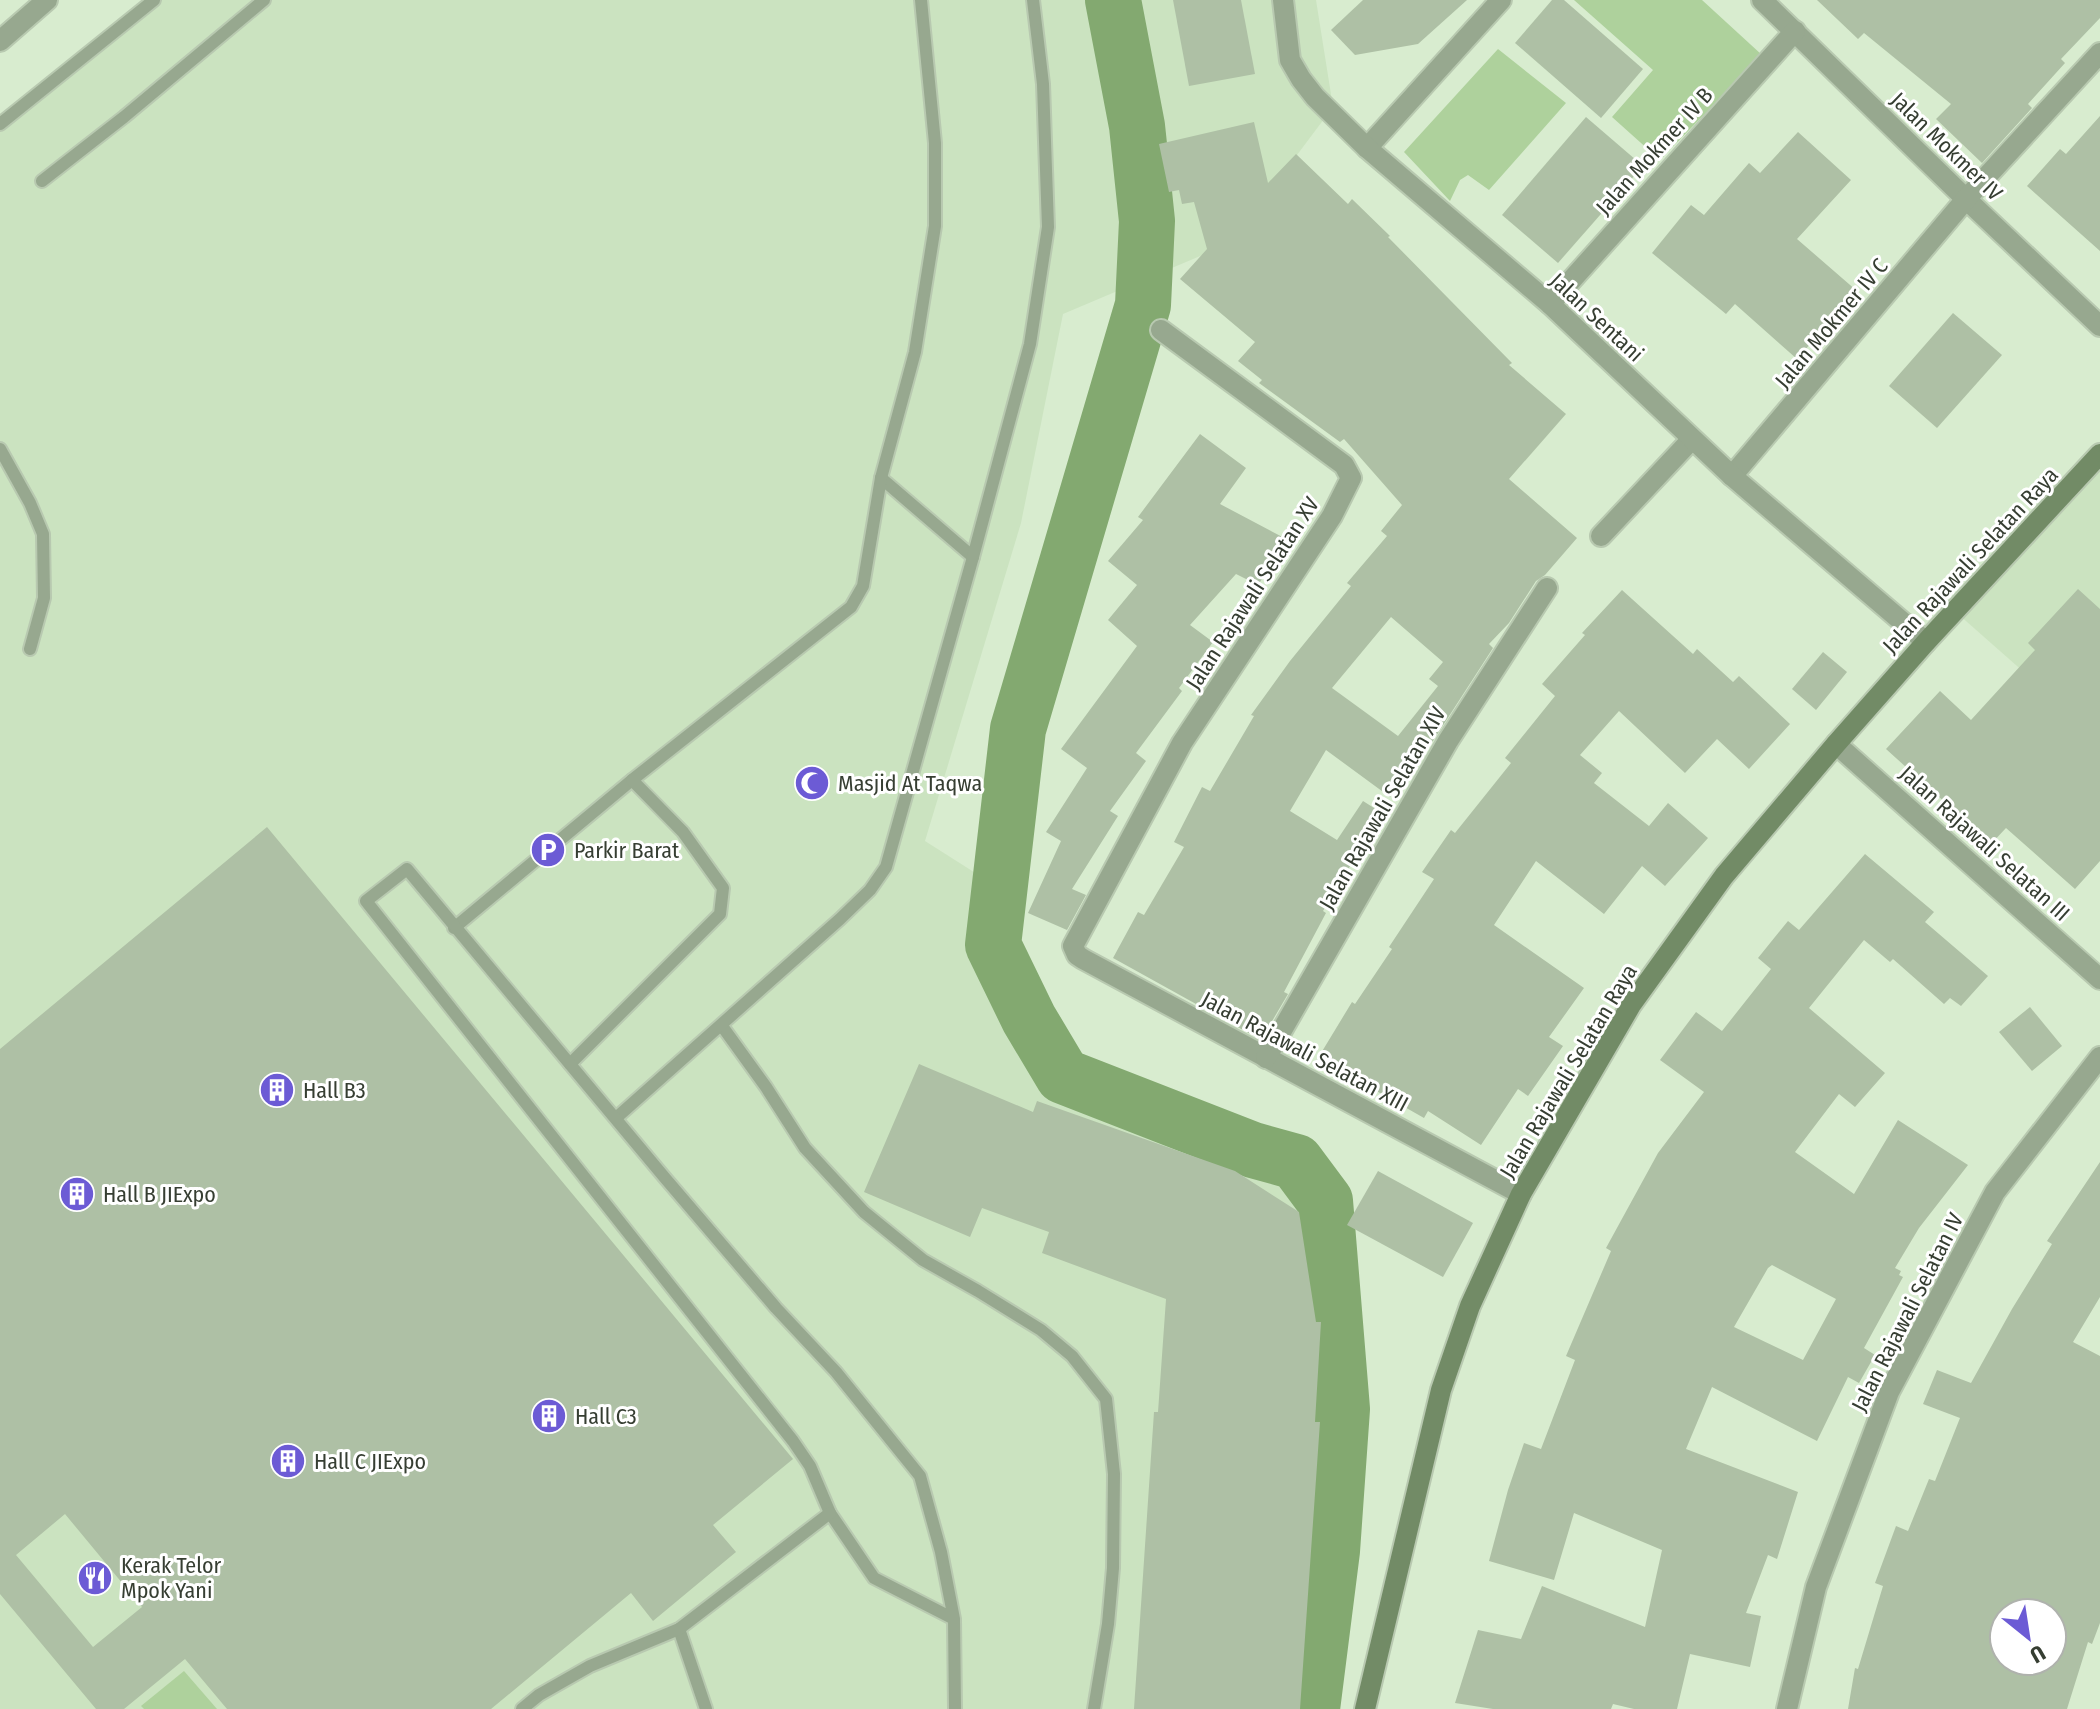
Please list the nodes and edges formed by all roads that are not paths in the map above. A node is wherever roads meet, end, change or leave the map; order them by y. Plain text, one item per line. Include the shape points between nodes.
1 (47, 0) edge
2 (154, 0) edge
3 (264, 0) edge
4 (921, 0) edge
5 (1033, 0) edge
6 (1283, 0) edge
7 (1501, 0) edge
8 (1773, 3) edge
9 (1795, 31) junction
10 (0, 41) edge
11 (2100, 53) edge
12 (0, 124) edge
13 (1367, 148) junction
14 (42, 181) dead end
15 (1966, 199) junction
16 (1550, 304) junction
17 (2100, 326) edge
18 (1161, 330) dead end
19 (1692, 439) junction
20 (0, 450) edge
21 (2100, 454) edge
22 (1732, 476) junction
23 (881, 478) junction
24 (1601, 536) dead end
25 (973, 557) junction
26 (1547, 588) dead end
27 (1926, 642) junction
28 (30, 649) dead end
29 (1836, 744) junction
30 (632, 780) junction
31 (454, 928) junction
32 (1073, 946) joint
33 (2100, 979) edge
34 (722, 1026) junction
35 (2100, 1057) edge
36 (1266, 1058) junction
37 (570, 1064) junction
38 (616, 1118) junction
39 (1521, 1194) junction
40 (830, 1513) junction
41 (954, 1619) junction
42 (679, 1629) junction
43 (522, 1709) edge
44 (706, 1709) edge
45 (955, 1709) edge
46 (1094, 1709) edge
47 (1365, 1709) edge
48 (1787, 1709) edge

1 - 10 street
2 - 12 lane
3 - 14 lane
4 - 23 lane via 935,143 935,226 915,352
5 - 25 lane via 1043,84 1048,227 1030,344
6 - 13 street, Jalan Sentani via 1290,60 1301,79
7 - 13 street
8 - 9 street, Jalan Mokmer IV
9 - 15 street, Jalan Mokmer IV
9 - 16 street, Jalan Mokmer IV B
11 - 15 street, Jalan Mokmer IV C
13 - 16 street, Jalan Sentani
15 - 17 street, Jalan Mokmer IV
15 - 22 street, Jalan Mokmer IV C
16 - 19 street, Jalan Sentani
18 - 32 street, Jalan Rajawali Selatan XV via 1344,465 1351,478 1332,516 1182,743
19 - 22 street, Jalan Sentani
19 - 24 street
20 - 28 lane via 43,534 44,598
21 - 27 main road, Jalan Rajawali Selatan Raya
22 - 27 street, Jalan Sentani
23 - 25 lane
23 - 30 lane via 863,586 851,607
25 - 34 lane via 886,867 870,890
26 - 36 street, Jalan Rajawali Selatan XIV via 1448,741
27 - 29 main road, Jalan Rajawali Selatan Raya
29 - 33 street, Jalan Rajawali Selatan III
29 - 39 main road, Jalan Rajawali Selatan Raya via 1724,876 1631,1005
30 - 31 lane
30 - 37 lane via 683,832 723,888 720,914
31 - 37 lane
31 - 40 lane via 407,869 366,901 793,1441
32 - 36 street, Jalan Rajawali Selatan XIII via 1083,959
34 - 38 lane
34 - 46 lane via 805,1148 864,1212 923,1260 1041,1330 1072,1356 1106,1399 1114,1474 1113,1568
35 - 48 street, Jalan Rajawali Selatan IV via 1995,1192 1889,1392 1816,1587
36 - 39 street, Jalan Rajawali Selatan XIII
37 - 38 lane
38 - 41 lane via 920,1476
39 - 47 main road, Jalan Rajawali Selatan Raya via 1470,1306 1441,1390
40 - 41 lane via 874,1578
40 - 42 lane
41 - 45 lane
42 - 43 lane via 590,1666
42 - 44 lane

